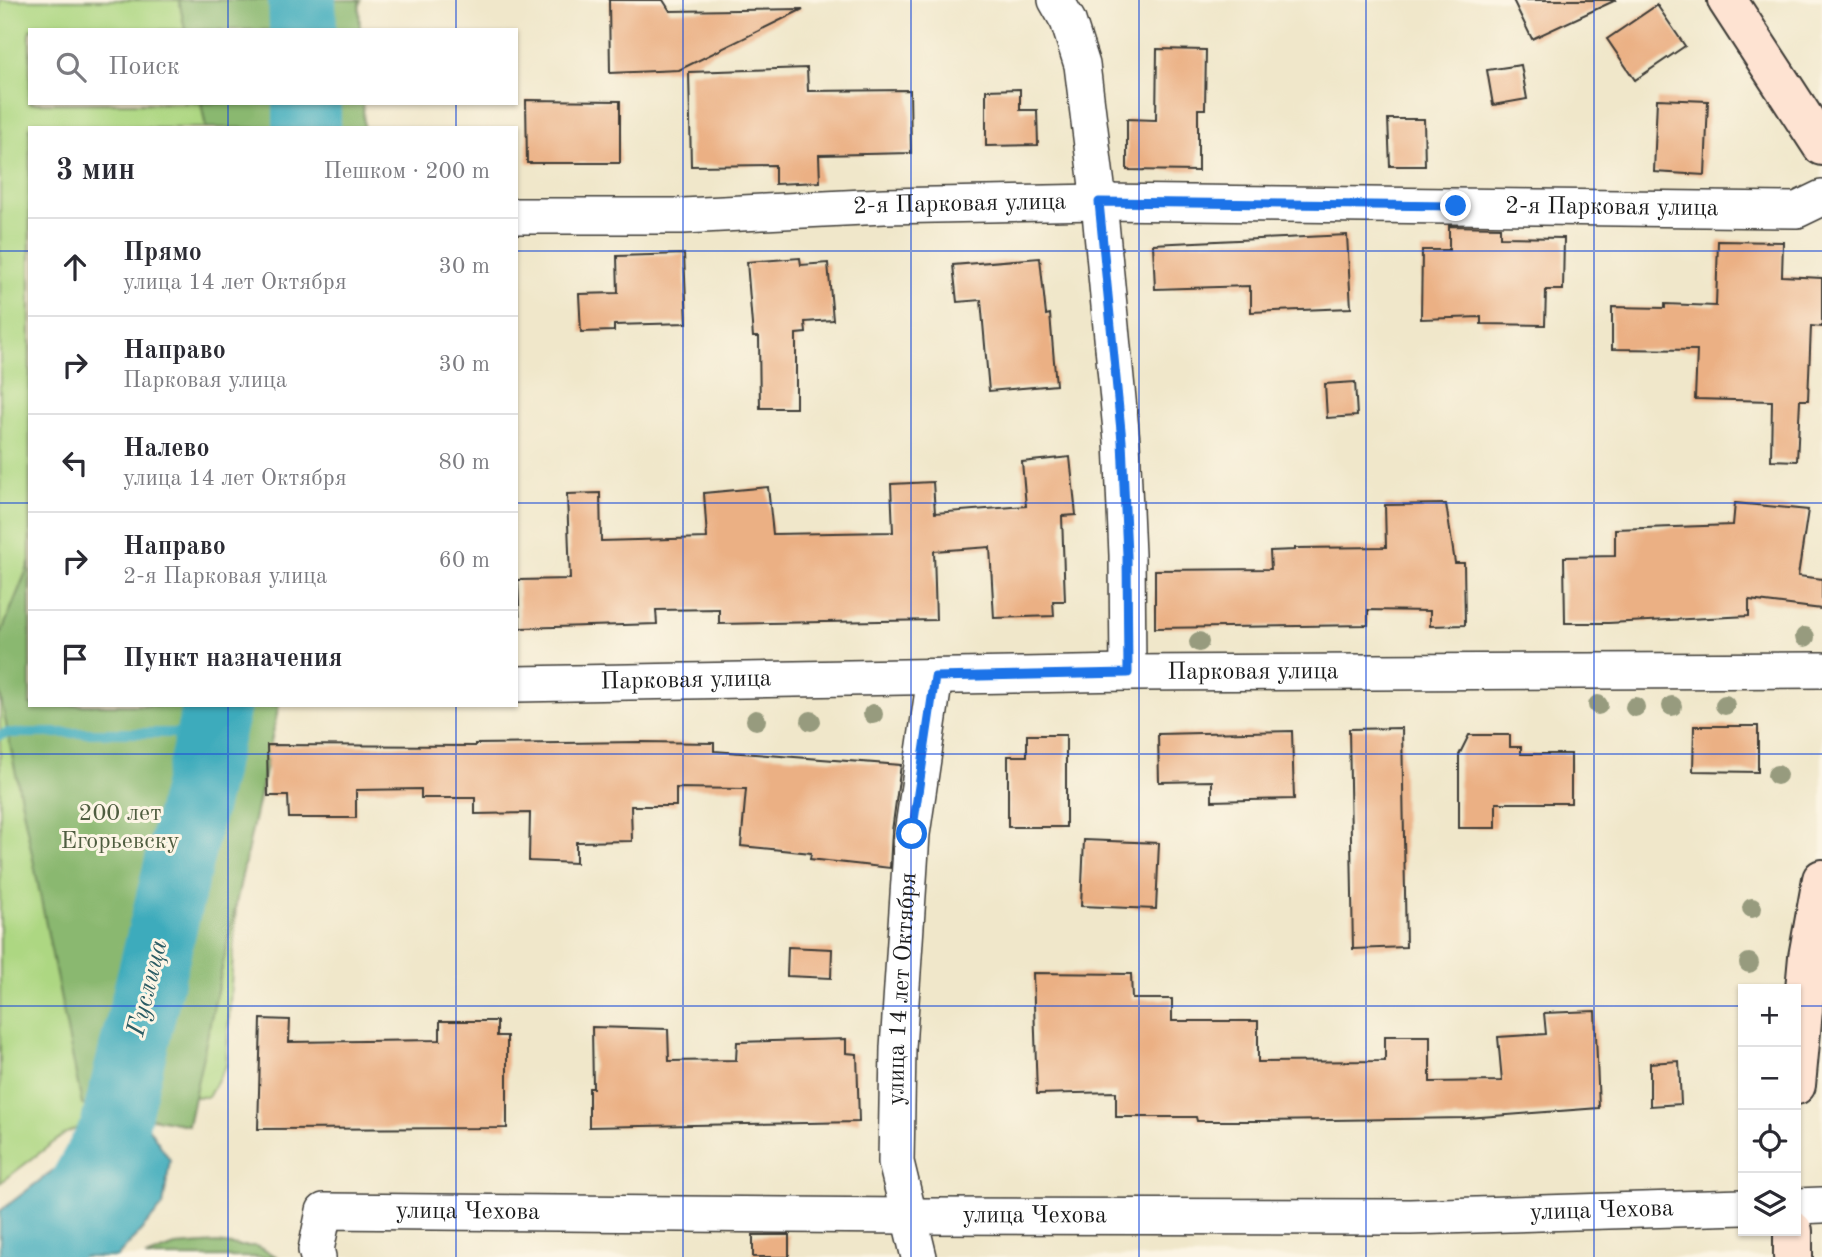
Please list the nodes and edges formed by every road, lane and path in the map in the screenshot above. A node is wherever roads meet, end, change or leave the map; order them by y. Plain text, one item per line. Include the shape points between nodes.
1 (1056, 0) edge
2 (1727, 0) edge
3 (1822, 146) edge
4 (1822, 198) edge
5 (1099, 202) junction
6 (518, 216) edge
7 (1822, 670) edge
8 (1128, 673) junction
9 (935, 677) junction
10 (518, 684) edge
11 (1822, 879) edge
12 (1800, 1047) edge
13 (1801, 1206) edge
14 (1822, 1206) edge
15 (1738, 1207) edge
16 (909, 1216) junction
17 (1793, 1236) edge
18 (318, 1257) edge
19 (919, 1257) edge
20 (1793, 1257) edge

1 - 5 street via 1082,65
2 - 3 main road
4 - 5 street, 2-я Парковая улица via 1797,210
5 - 6 street, 2-я Парковая улица via 683,216
5 - 8 street via 1122,441
7 - 8 street, Парковая улица
8 - 9 street, Парковая улица
9 - 10 street, Парковая улица
9 - 16 street, улица 14 лет Октября via 912,834 898,1048 896,1162
11 - 12 main road via 1808,957
13 - 14 street
15 - 16 street, улица Чехова via 1410,1217
16 - 18 street, улица Чехова via 324,1211
16 - 19 street, улица 14 лет Октября
17 - 20 main road

